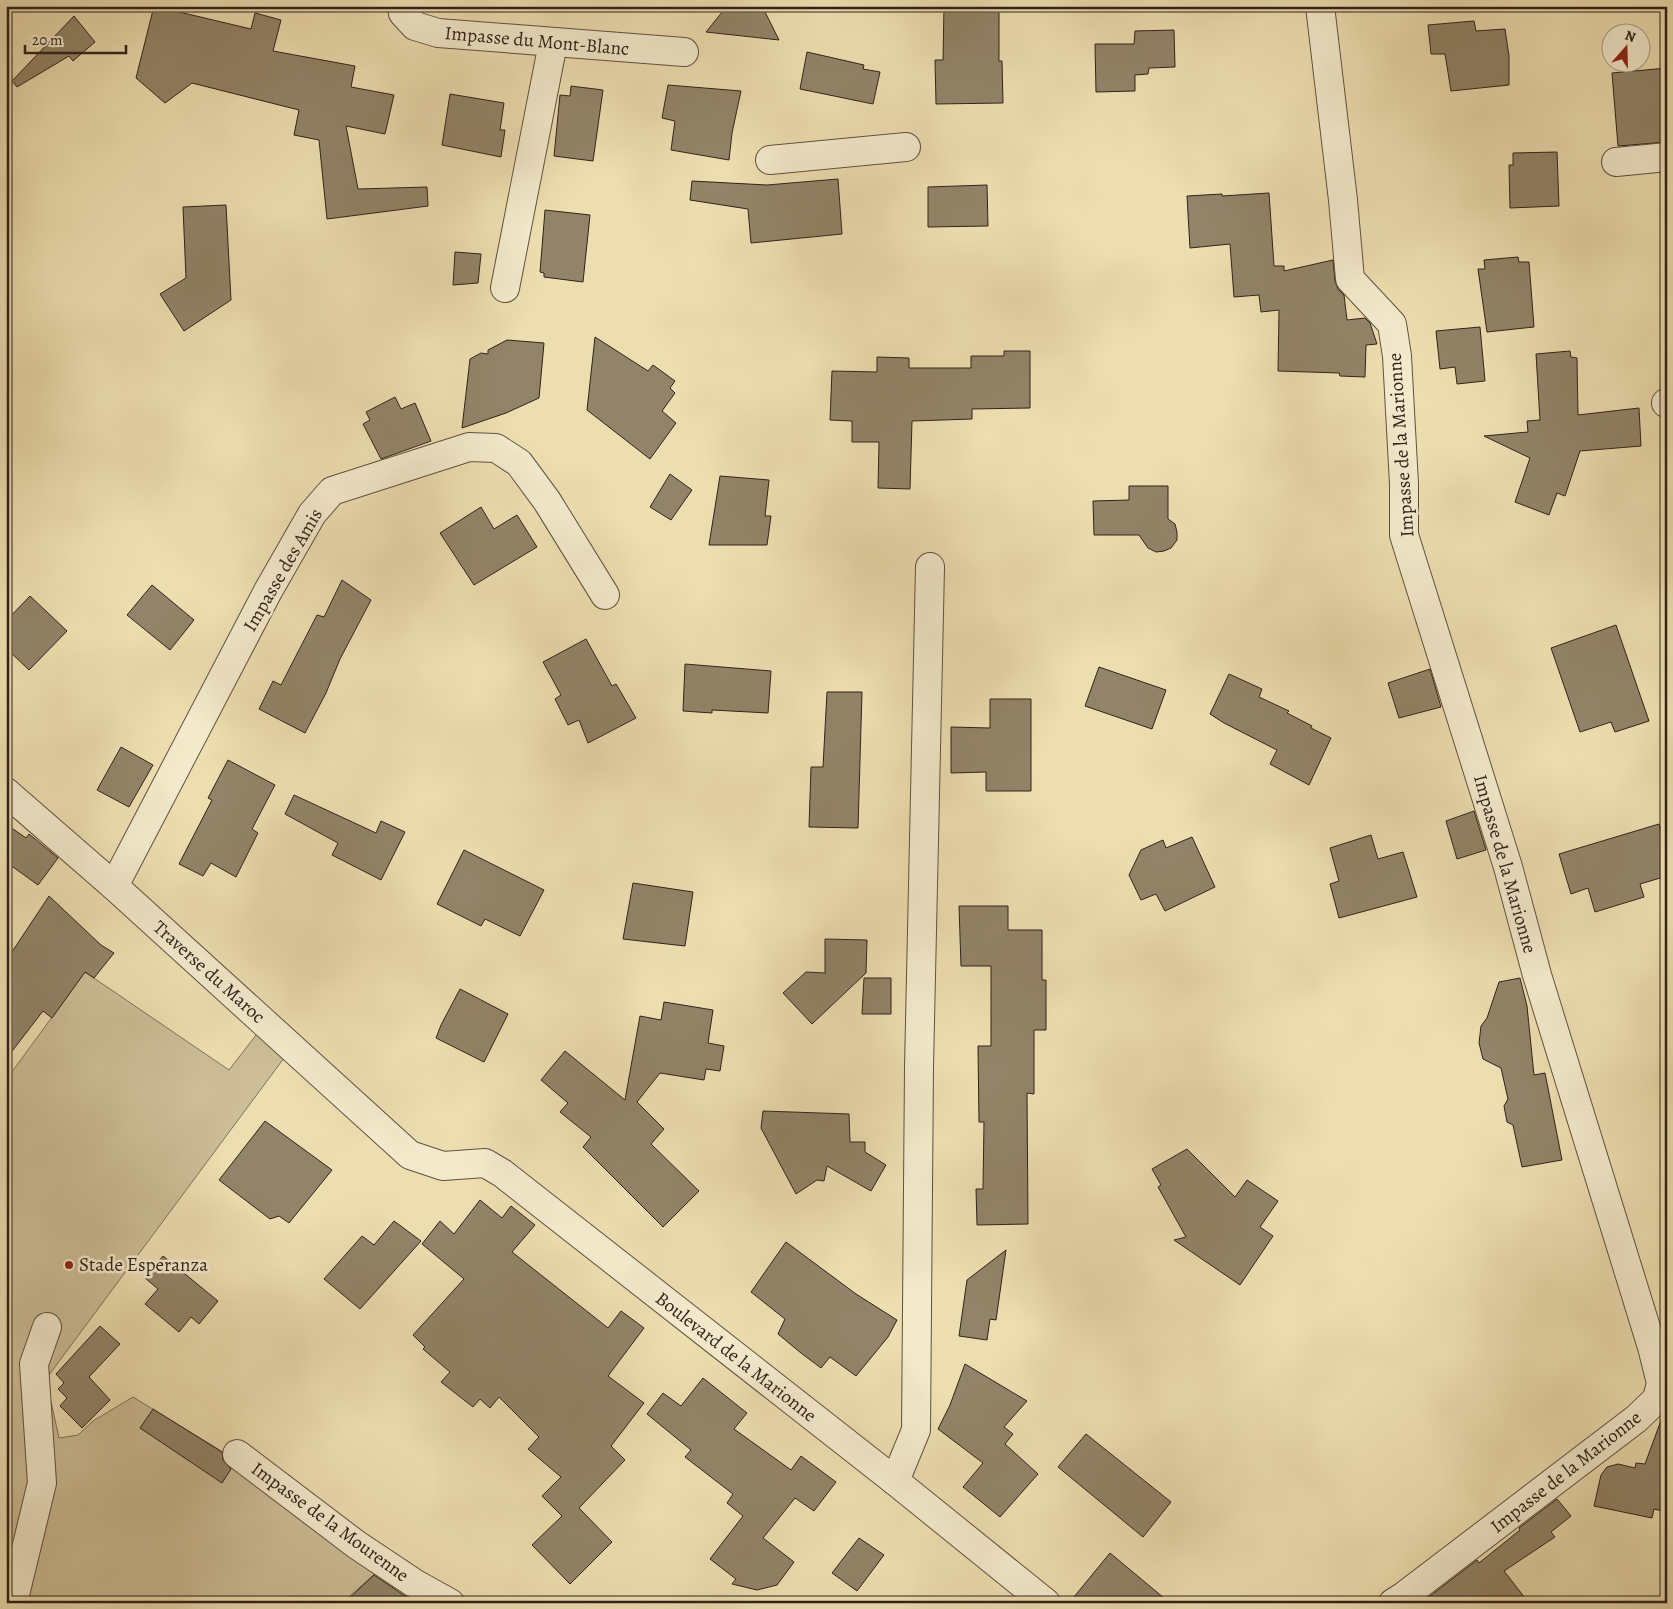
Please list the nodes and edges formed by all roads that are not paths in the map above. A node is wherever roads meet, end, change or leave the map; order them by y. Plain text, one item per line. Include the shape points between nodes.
1 (405, 6) edge
2 (1320, 6) edge
3 (553, 43) junction
4 (684, 52) dead end
5 (906, 147) dead end
6 (1667, 157) edge
7 (770, 160) dead end
8 (1616, 162) dead end
9 (505, 288) dead end
10 (930, 567) dead end
11 (605, 595) dead end
12 (6, 792) edge
13 (114, 886) junction
14 (410, 1155) joint
15 (47, 1327) dead end
16 (237, 1454) dead end
17 (895, 1481) junction
18 (13, 1603) edge
19 (450, 1603) edge
20 (1046, 1603) edge
21 (1393, 1603) edge

1 - 3 street, Impasse du Mont-Blanc via 403,13 415,26 438,33
2 - 21 street, Impasse de la Marionne via 1350,279 1392,324 1397,356 1404,534 1508,867 1537,976 1661,1383 1657,1399 1636,1419
3 - 4 street, Impasse du Mont-Blanc
3 - 9 street
5 - 7 street
6 - 8 street
10 - 17 street via 916,1430
11 - 13 street, Impasse des Amis via 547,501 519,463 496,448 469,447 332,491 312,514 268,591
12 - 13 street, Traverse du Maroc
13 - 14 street, Traverse du Maroc
14 - 17 street, Boulevard de la Marionne via 443,1166 485,1163 502,1173
15 - 18 street via 34,1364 42,1483
16 - 19 street, Impasse de la Mourenne via 357,1545
17 - 20 street, Boulevard de la Marionne

